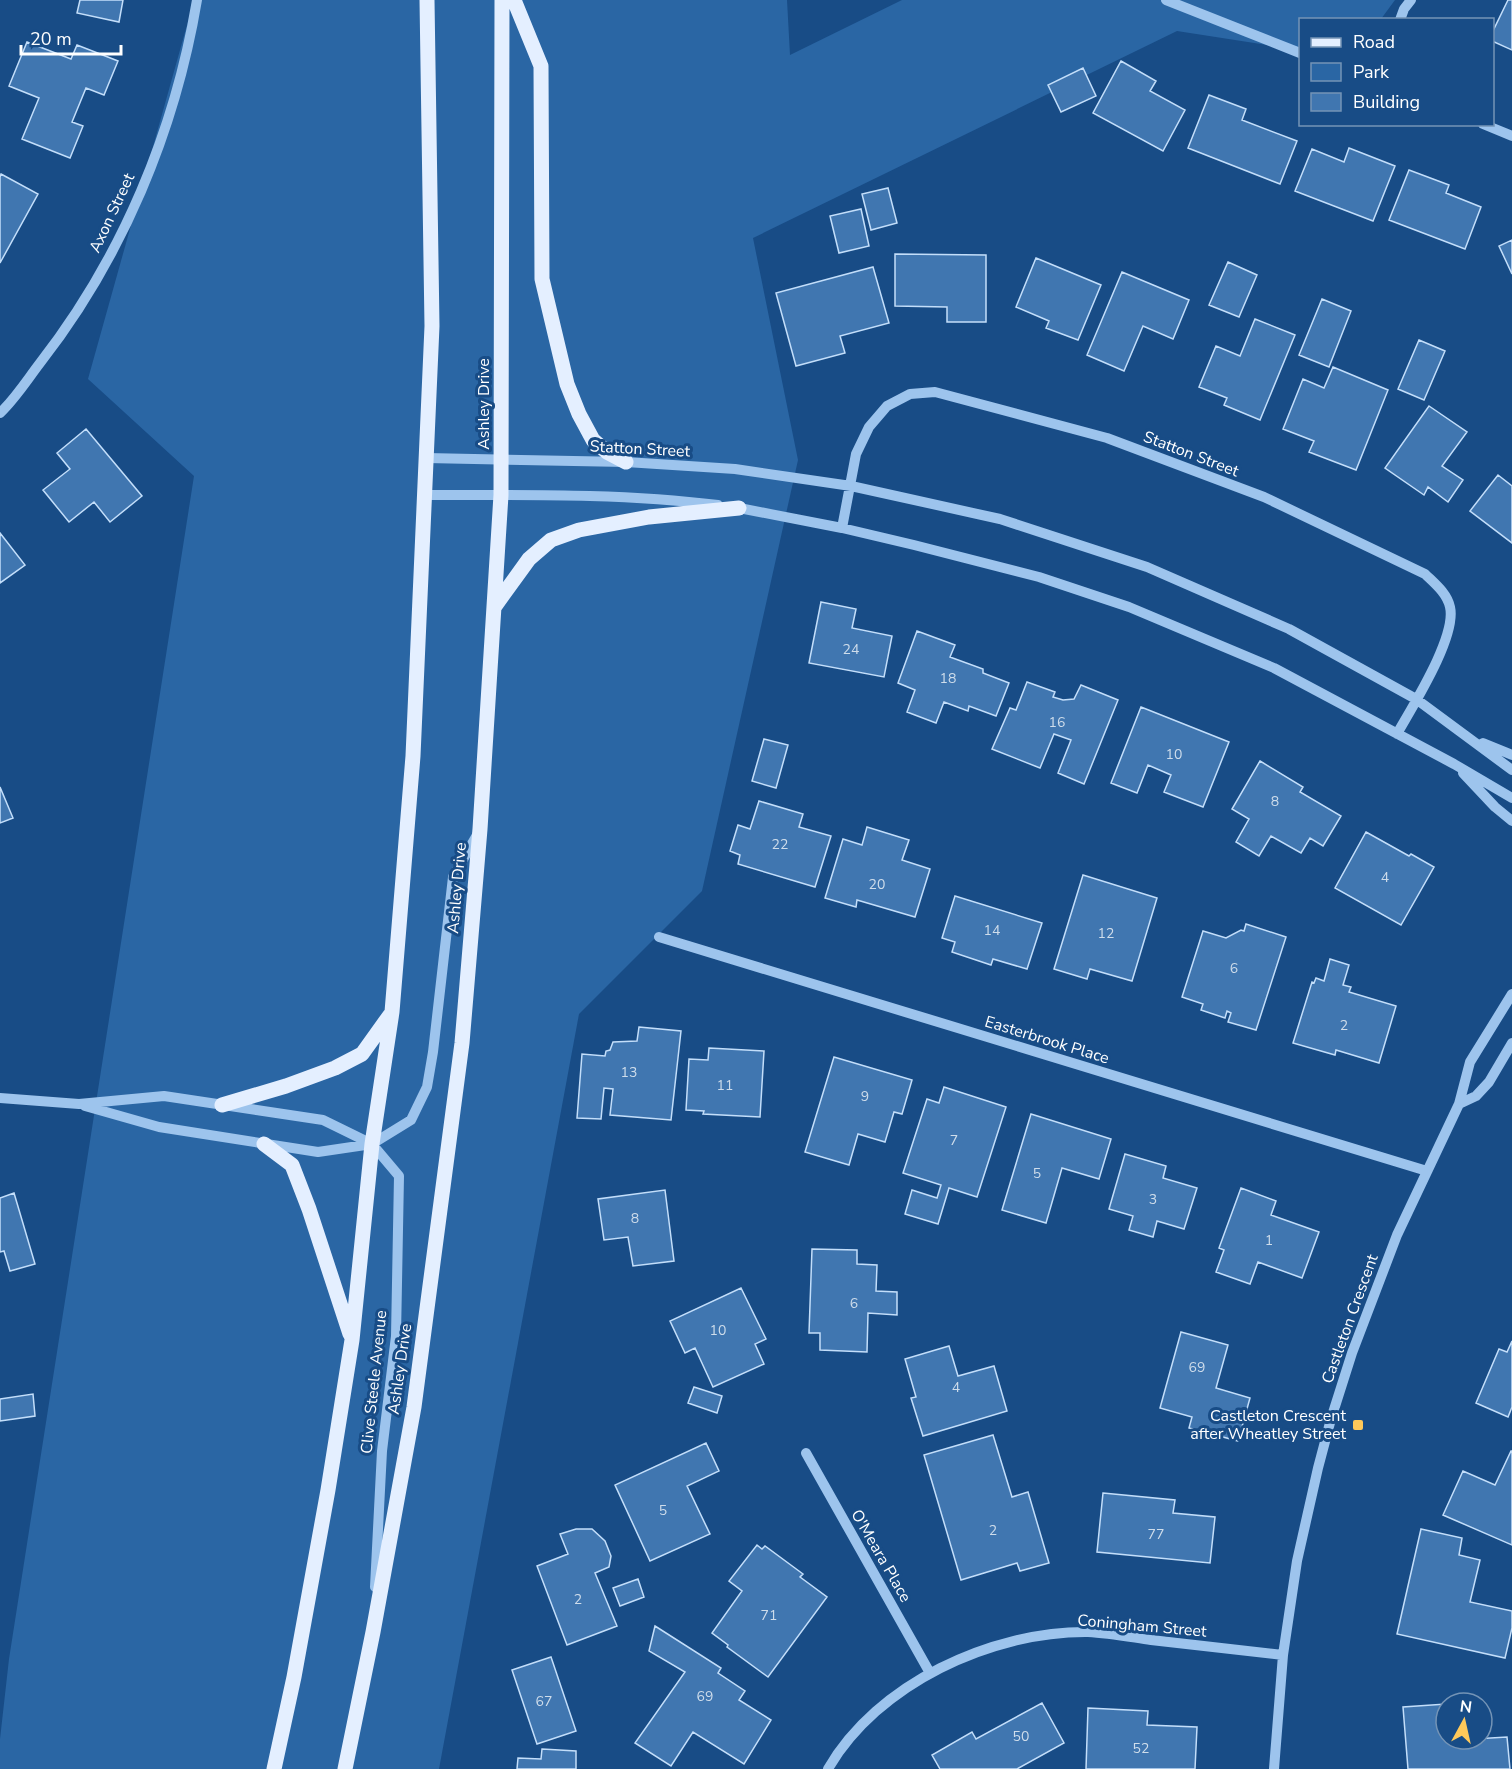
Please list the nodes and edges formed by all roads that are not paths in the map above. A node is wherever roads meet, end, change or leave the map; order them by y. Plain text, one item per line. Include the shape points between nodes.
1 (197, 0) edge
2 (427, 0) edge
3 (502, 0) edge
4 (514, 0) edge
5 (1166, 0) edge
6 (1411, 0) edge
7 (1401, 18) edge
8 (1299, 52) edge
9 (1487, 126) edge
10 (1512, 136) edge
11 (0, 413) edge
12 (426, 458) junction
13 (502, 459) junction
14 (626, 462) junction
15 (850, 486) junction
16 (425, 495) junction
17 (501, 495) junction
18 (739, 508) junction
19 (842, 528) junction
20 (494, 608) junction
21 (1416, 699) junction
22 (1397, 734) junction
23 (1472, 739) junction
24 (1512, 755) edge
25 (1454, 764) junction
26 (1512, 770) edge
27 (1512, 798) edge
28 (1512, 821) edge
29 (480, 829) junction
30 (659, 937) dead end
31 (1512, 994) edge
32 (392, 1012) junction
33 (1512, 1043) edge
34 (0, 1098) edge
35 (79, 1104) junction
36 (1459, 1104) junction
37 (222, 1105) junction
38 (264, 1144) junction
39 (372, 1144) junction
40 (1426, 1171) junction
41 (352, 1340) junction
42 (806, 1453) dead end
43 (373, 1632) junction
44 (1283, 1655) junction
45 (930, 1673) junction
46 (274, 1769) edge
47 (345, 1769) edge
48 (828, 1769) edge
49 (1274, 1769) edge

1 - 11 street, Axon Street via 189,47 159,148 118,243 66,330
2 - 12 main road via 432,326
3 - 13 main road, Ashley Drive
4 - 14 main road via 542,66 542,279 567,384 593,440
5 - 8 street
6 - 7 street
9 - 10 street
12 - 13 street, Statton Street
12 - 16 main road
13 - 14 street, Statton Street
13 - 17 main road, Ashley Drive
14 - 15 street, Statton Street via 735,469
15 - 19 street, Statton Street
15 - 21 street, Statton Street via 1000,519 1147,567 1289,629
15 - 21 street, Statton Street via 856,454 868,427 887,406 910,394 935,392 1107,438 1264,497 1425,574 1440,588 1450,607 1448,633
16 - 17 street
16 - 32 main road via 413,756
17 - 18 street via 648,498
17 - 20 main road, Ashley Drive
18 - 19 street
18 - 20 main road via 649,517 579,530 551,540 529,559
19 - 22 street via 1039,577 1129,607 1274,668
20 - 29 main road, Ashley Drive
21 - 22 street, Statton Street
21 - 23 street, Statton Street
22 - 25 street
23 - 24 street
23 - 26 street, Statton Street
25 - 27 street
25 - 28 street
29 - 39 street, Clive Steele Avenue via 453,877 427,1086 411,1120
29 - 43 main road, Ashley Drive via 462,1043 433,1269 414,1407
30 - 40 street, Easterbrook Place
31 - 36 street, Castleton Crescent via 1470,1062
32 - 37 main road via 362,1054 286,1086
32 - 39 main road
33 - 36 street via 1489,1082 1476,1096
34 - 35 street, Clive Steele Avenue
35 - 37 street, Clive Steele Avenue via 164,1096
35 - 38 street, Clive Steele Avenue via 159,1127
36 - 40 street, Castleton Crescent
37 - 39 street, Clive Steele Avenue via 322,1120
38 - 39 street, Clive Steele Avenue via 318,1152
38 - 41 main road via 292,1165
39 - 41 main road
39 - 43 street, Clive Steele Avenue via 399,1176 396,1336 382,1451
40 - 44 street, Castleton Crescent via 1371,1300 1331,1419 1297,1561
41 - 46 main road via 294,1677
42 - 45 street, O'Meara Place
43 - 47 main road, Ashley Drive
44 - 45 street, Coningham Street via 1088,1632 1023,1638 960,1658
44 - 49 street, Castleton Crescent
45 - 48 street, Coningham Street via 880,1707 836,1754

